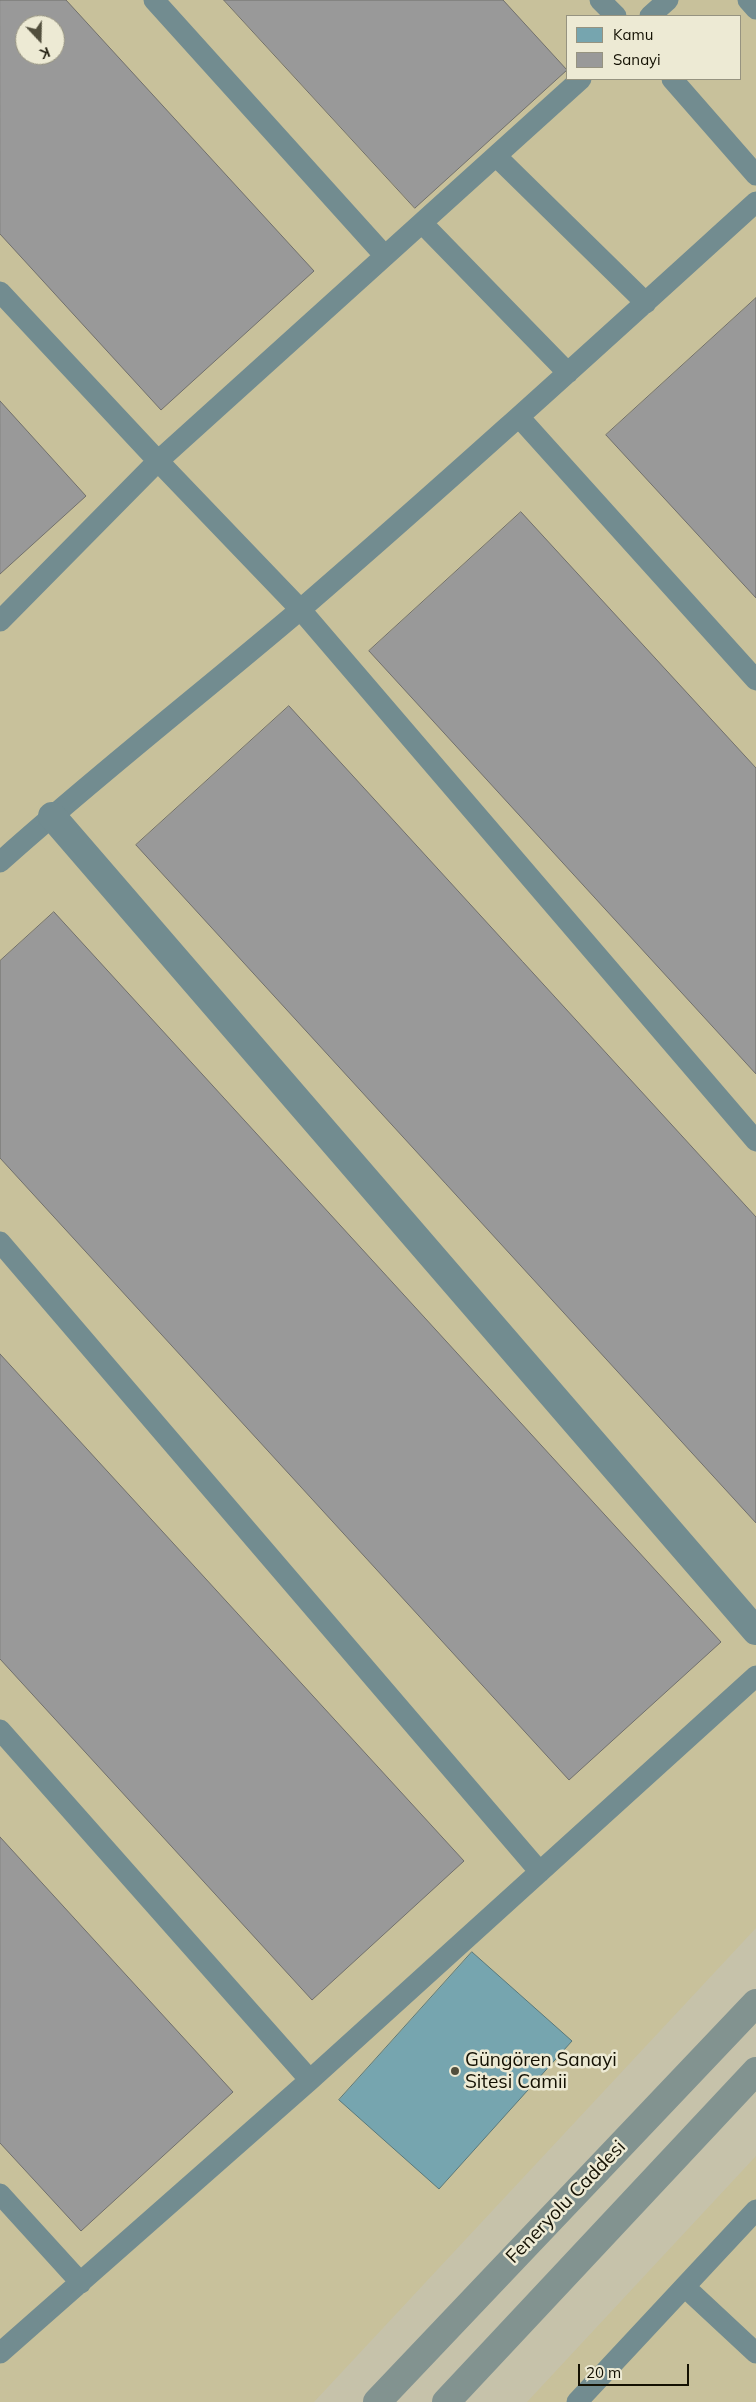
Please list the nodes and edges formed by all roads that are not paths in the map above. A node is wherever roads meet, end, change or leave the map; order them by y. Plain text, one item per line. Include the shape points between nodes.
1 (154, 0) edge
2 (600, 0) edge
3 (668, 0) edge
4 (748, 0) edge
5 (756, 9) edge
6 (615, 15) edge
7 (651, 15) edge
8 (580, 80) edge
9 (673, 80) edge
10 (496, 156) junction
11 (756, 175) edge
12 (756, 202) edge
13 (422, 223) junction
14 (385, 256) junction
15 (0, 292) edge
16 (646, 302) junction
17 (568, 373) junction
18 (519, 417) junction
19 (158, 461) junction
20 (300, 609) junction
21 (0, 621) edge
22 (756, 680) edge
23 (52, 816) junction
24 (0, 862) edge
25 (756, 1141) edge
26 (0, 1242) edge
27 (756, 1631) edge
28 (756, 1676) edge
29 (0, 1730) edge
30 (540, 1872) junction
31 (756, 2003) edge
32 (756, 2071) edge
33 (310, 2080) junction
34 (0, 2194) edge
35 (756, 2210) edge
36 (80, 2283) junction
37 (685, 2287) junction
38 (756, 2352) edge
39 (0, 2353) edge
40 (376, 2402) edge
41 (446, 2402) edge
42 (576, 2402) edge

1 - 14 lane
2 - 6 lane
3 - 7 lane
4 - 5 lane
8 - 10 lane
9 - 11 lane
10 - 13 lane
10 - 16 lane
12 - 16 lane
13 - 14 lane
13 - 17 lane
14 - 19 lane
15 - 19 lane
16 - 17 lane
17 - 18 lane
18 - 20 lane
18 - 22 lane
19 - 20 lane
19 - 21 lane
20 - 23 lane
20 - 25 lane
23 - 24 lane
23 - 27 street
26 - 30 lane
28 - 30 lane
29 - 33 lane
30 - 33 lane
31 - 40 main road, Feneryolu Caddesi
32 - 41 main road
33 - 36 lane
34 - 36 lane
35 - 37 lane
36 - 39 lane
37 - 38 lane
37 - 42 lane

